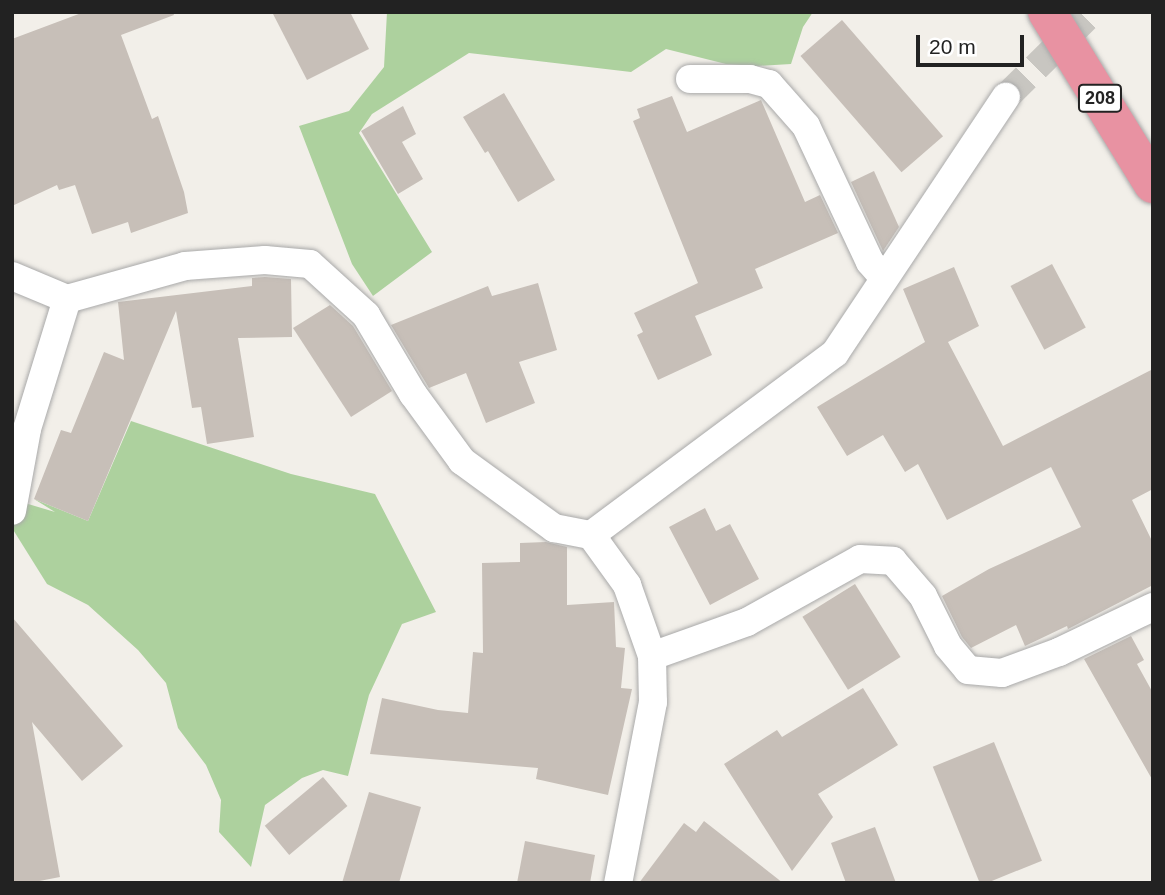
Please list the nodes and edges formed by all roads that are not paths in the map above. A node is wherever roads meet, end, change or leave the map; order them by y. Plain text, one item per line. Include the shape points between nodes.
1 (1047, 12) edge
2 (690, 79) dead end
3 (1006, 97) tunnel mouth
4 (1153, 184) edge
5 (12, 276) edge
6 (883, 277) junction
7 (67, 299) junction
8 (12, 511) edge
9 (591, 536) junction
10 (1153, 607) edge
11 (652, 656) junction
12 (618, 883) edge

1 - 4 highway, 208
2 - 6 street via 750,79 769,84 806,126 870,262
3 - 6 street
5 - 7 street
6 - 9 street via 835,353
7 - 8 street via 27,429
7 - 9 street via 185,266 265,260 310,264 366,315 412,394 462,461 554,528
9 - 11 street via 627,585
10 - 11 street via 1059,652 1002,673 968,670 948,646 923,596 893,561 860,558 747,622
11 - 12 street via 653,702

